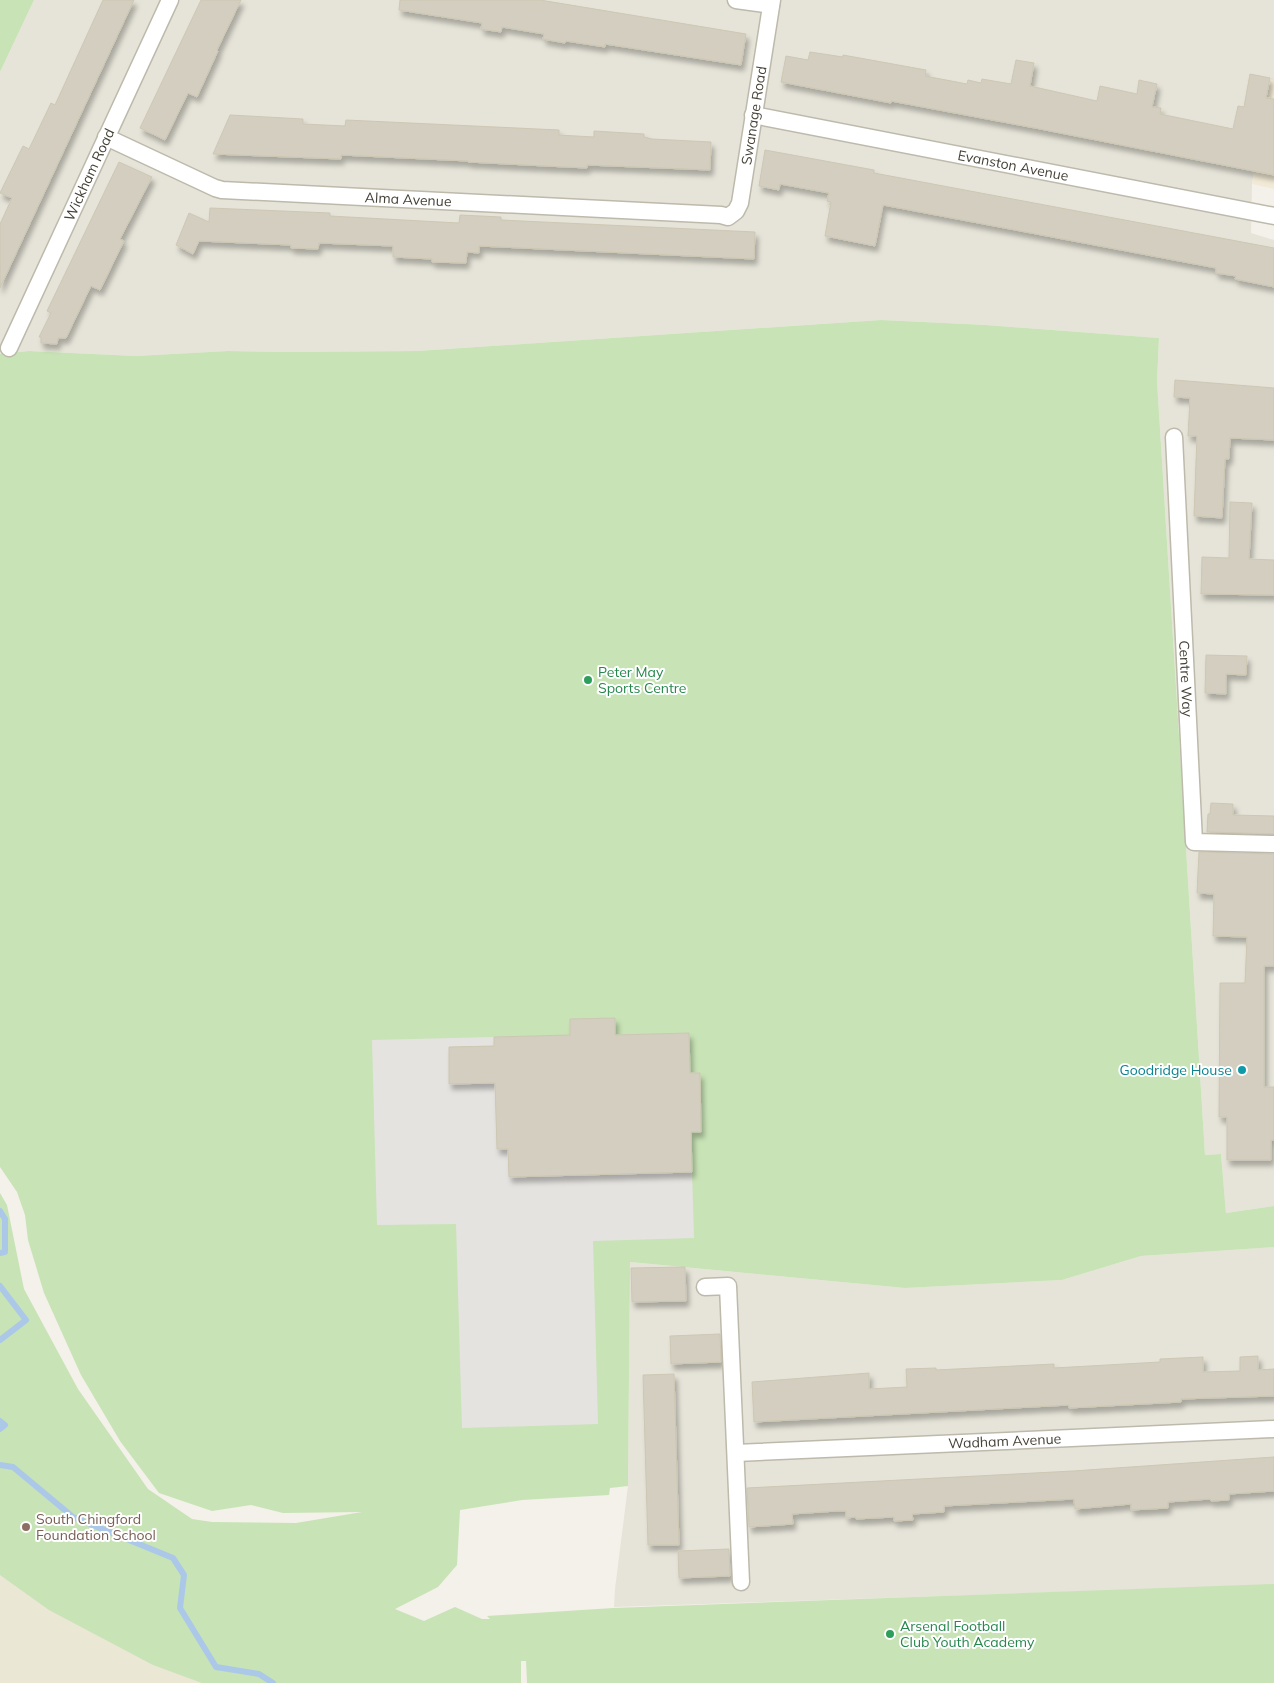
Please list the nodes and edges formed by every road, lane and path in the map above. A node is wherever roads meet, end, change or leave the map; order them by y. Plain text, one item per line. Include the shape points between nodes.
1 (170, 0) edge
2 (736, 0) edge
3 (772, 3) edge
4 (753, 115) junction
5 (106, 137) junction
6 (721, 215) joint
7 (1274, 216) edge
8 (9, 348) dead end
9 (1174, 437) dead end
10 (1274, 844) edge
11 (706, 1287) dead end
12 (1274, 1429) edge
13 (736, 1453) junction
14 (741, 1582) dead end

1 - 5 street, Wickham Road
2 - 3 street
3 - 4 street, Swanage Road
4 - 6 street, Swanage Road via 740,203 728,218
4 - 7 street, Evanston Avenue
5 - 6 street, Alma Avenue via 222,190
5 - 8 street, Wickham Road
9 - 10 street, Centre Way via 1194,842
11 - 13 street via 728,1286
12 - 13 street, Wadham Avenue
13 - 14 street

